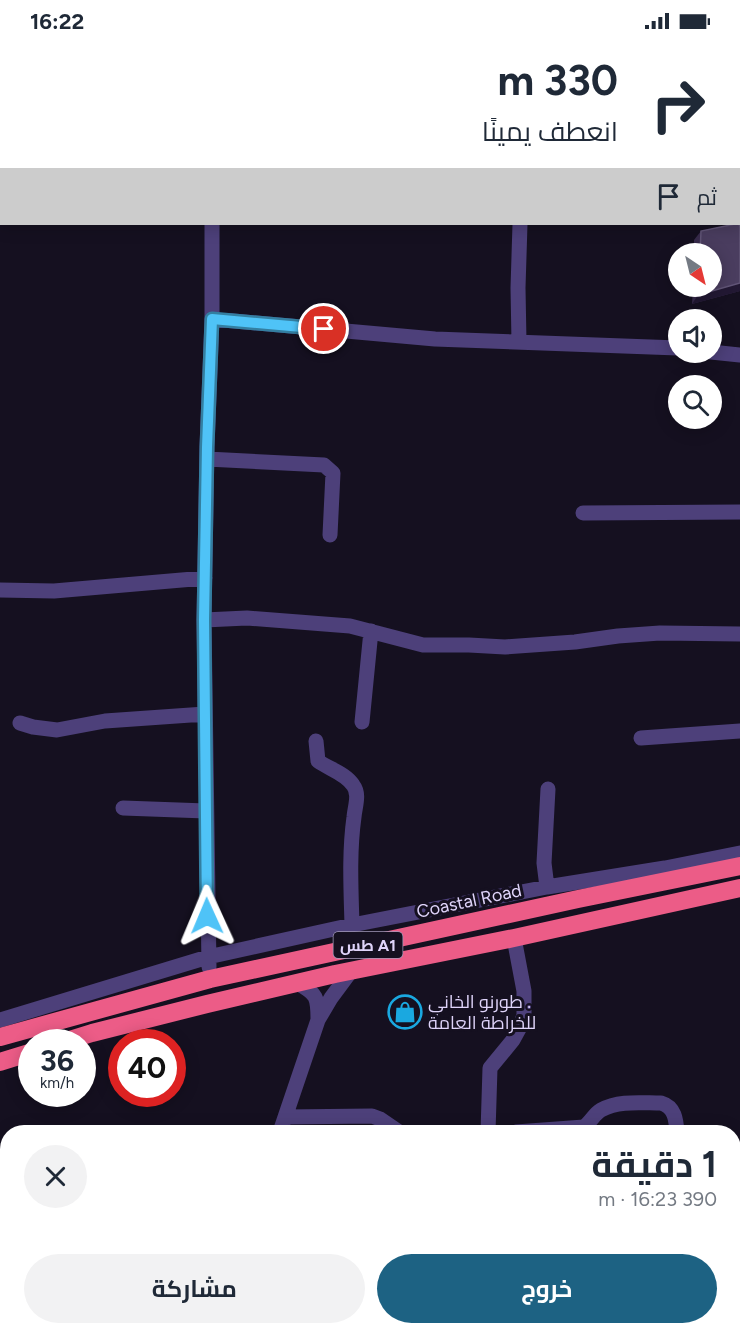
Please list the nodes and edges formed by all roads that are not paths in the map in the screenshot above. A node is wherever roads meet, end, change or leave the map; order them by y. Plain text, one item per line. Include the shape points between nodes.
1 (212, 225) edge
2 (520, 225) edge
3 (212, 319) junction
4 (519, 342) junction
5 (668, 348) edge
6 (722, 353) edge
7 (740, 355) edge
8 (207, 459) junction
9 (740, 512) edge
10 (583, 513) dead end
11 (330, 535) dead end
12 (205, 578) junction
13 (0, 591) edge
14 (204, 620) junction
15 (371, 631) junction
16 (740, 634) edge
17 (205, 714) junction
18 (362, 722) dead end
19 (20, 723) dead end
20 (740, 731) edge
21 (641, 738) dead end
22 (316, 741) dead end
23 (548, 789) dead end
24 (123, 808) dead end
25 (206, 811) junction
26 (740, 853) edge
27 (740, 866) edge
28 (682, 878) junction
29 (547, 887) junction
30 (740, 888) edge
31 (687, 900) junction
32 (352, 925) junction
33 (513, 938) junction
34 (208, 957) junction
35 (351, 971) junction
36 (210, 979) junction
37 (297, 983) junction
38 (0, 1020) edge
39 (318, 1020) junction
40 (96, 1032) edge
41 (0, 1037) edge
42 (18, 1056) edge
43 (0, 1062) edge
44 (285, 1117) junction
45 (282, 1125) edge
46 (389, 1125) edge
47 (488, 1125) edge
48 (586, 1125) edge
49 (676, 1125) edge

1 - 3 street
2 - 4 street
3 - 4 street via 435,339
3 - 8 street
4 - 5 street
6 - 7 street
8 - 11 street via 329,468 333,473
8 - 12 street
9 - 10 street
12 - 13 street via 54,591
12 - 14 street
14 - 15 street via 247,618
14 - 17 street
15 - 16 street via 423,645 505,647 660,633
15 - 18 street
17 - 19 street via 105,721 57,730
17 - 25 street
20 - 21 street
22 - 32 street via 318,761 349,780 357,793 351,867
23 - 29 street via 544,863
24 - 25 street
25 - 34 street
26 - 29 street
27 - 28 highway, Coastal Road / طس A1
28 - 31 highway
28 - 36 highway, Coastal Road / طس A1
29 - 32 street
30 - 31 highway, طس A1
31 - 33 highway, طس A1
32 - 34 street
33 - 35 highway, طس A1
33 - 47 street via 524,991 524,1015 513,1040 490,1068
34 - 36 street
34 - 38 street
35 - 37 highway, طس A1
35 - 39 street
36 - 41 highway, Coastal Road / طس A1
37 - 39 street via 311,991 318,1003
37 - 40 highway, طس A1
39 - 44 street
42 - 43 highway
44 - 45 street
44 - 46 street via 372,1116
48 - 49 street via 599,1111 616,1104 661,1103 672,1109

